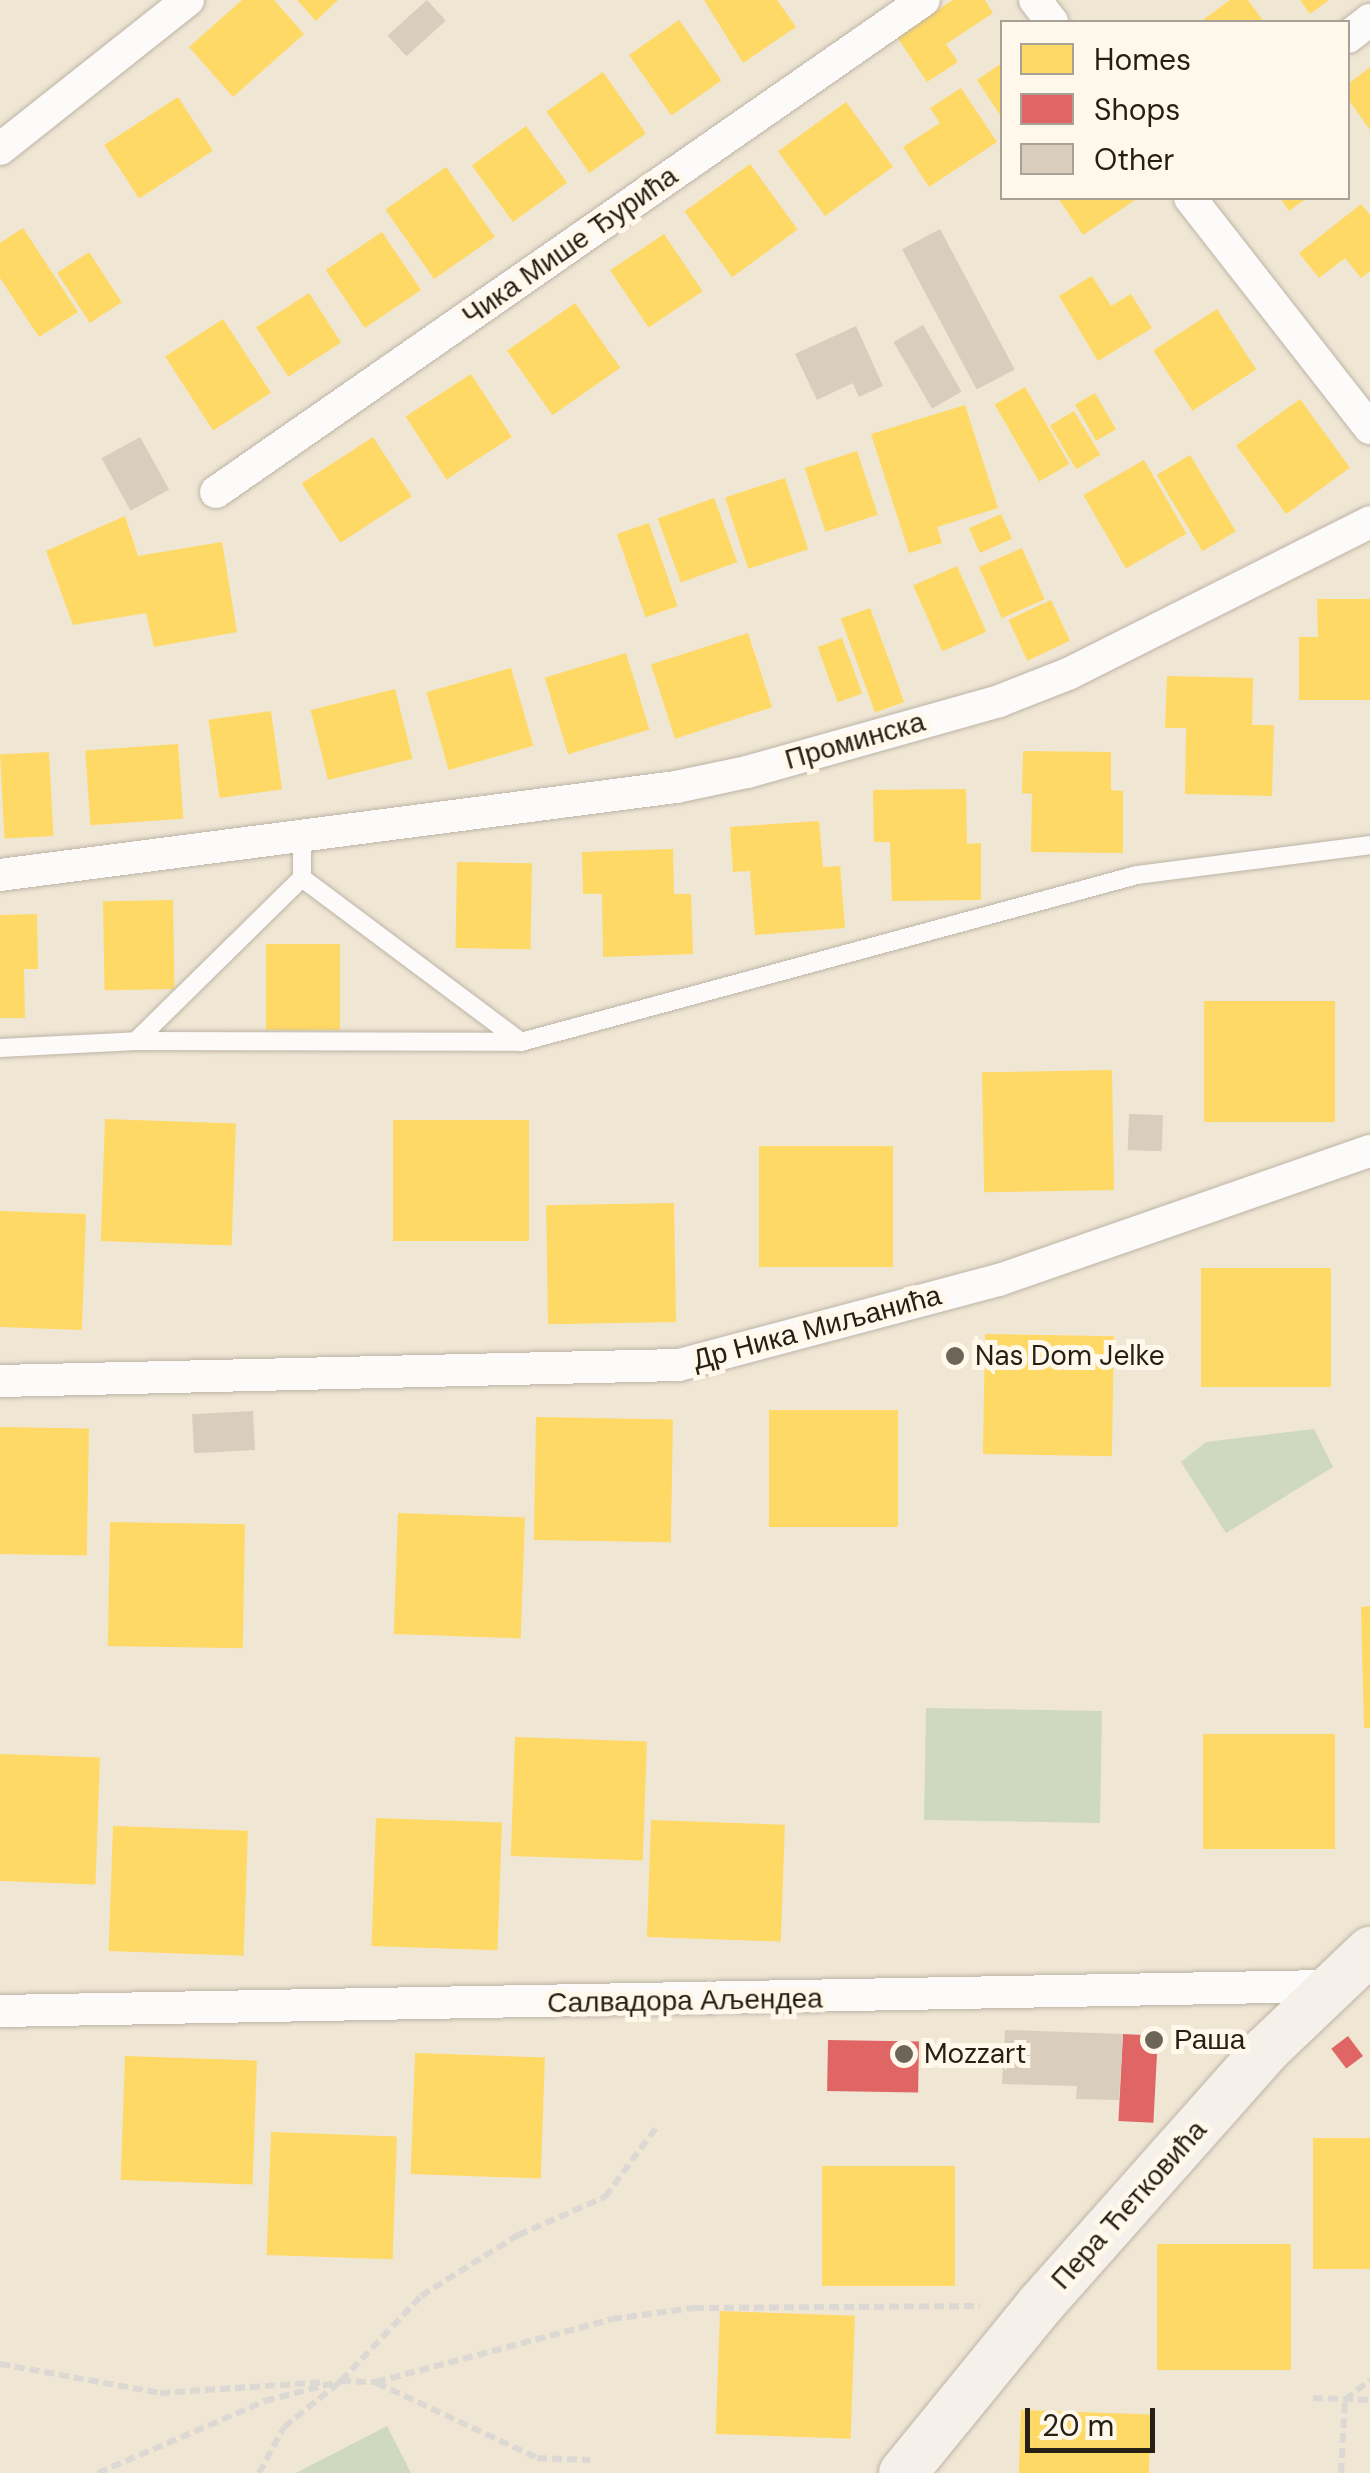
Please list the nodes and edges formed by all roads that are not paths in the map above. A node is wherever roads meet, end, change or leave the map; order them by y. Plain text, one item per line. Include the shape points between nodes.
1 (188, 0) edge
2 (924, 0) edge
3 (1035, 0) edge
4 (1050, 20) edge
5 (1370, 20) edge
6 (1350, 36) edge
7 (0, 149) edge
8 (1192, 200) edge
9 (1370, 428) edge
10 (216, 492) dead end
11 (1370, 522) edge
12 (302, 834) junction
13 (1370, 846) edge
14 (0, 875) edge
15 (302, 878) junction
16 (136, 1041) junction
17 (522, 1042) junction
18 (0, 1048) edge
19 (1370, 1151) edge
20 (0, 1380) edge
21 (1370, 1951) edge
22 (1348, 1986) edge
23 (0, 2012) edge
24 (903, 2473) edge

1 - 7 street
2 - 10 street, Чика Мише Ђурића
3 - 4 street
5 - 6 street
8 - 9 street
11 - 12 street, Проминска via 1168,628 999,701 676,787
12 - 14 street, Проминска
12 - 15 lane
13 - 17 lane via 1137,874
15 - 16 lane
15 - 17 lane
16 - 17 lane
16 - 18 lane
19 - 20 street, Др Ника Миљанића via 999,1280 679,1365
21 - 22 street, Пера Ћетковића
22 - 23 street, Салвадора Аљендеа
22 - 24 street, Пера Ћетковића via 1039,2306

